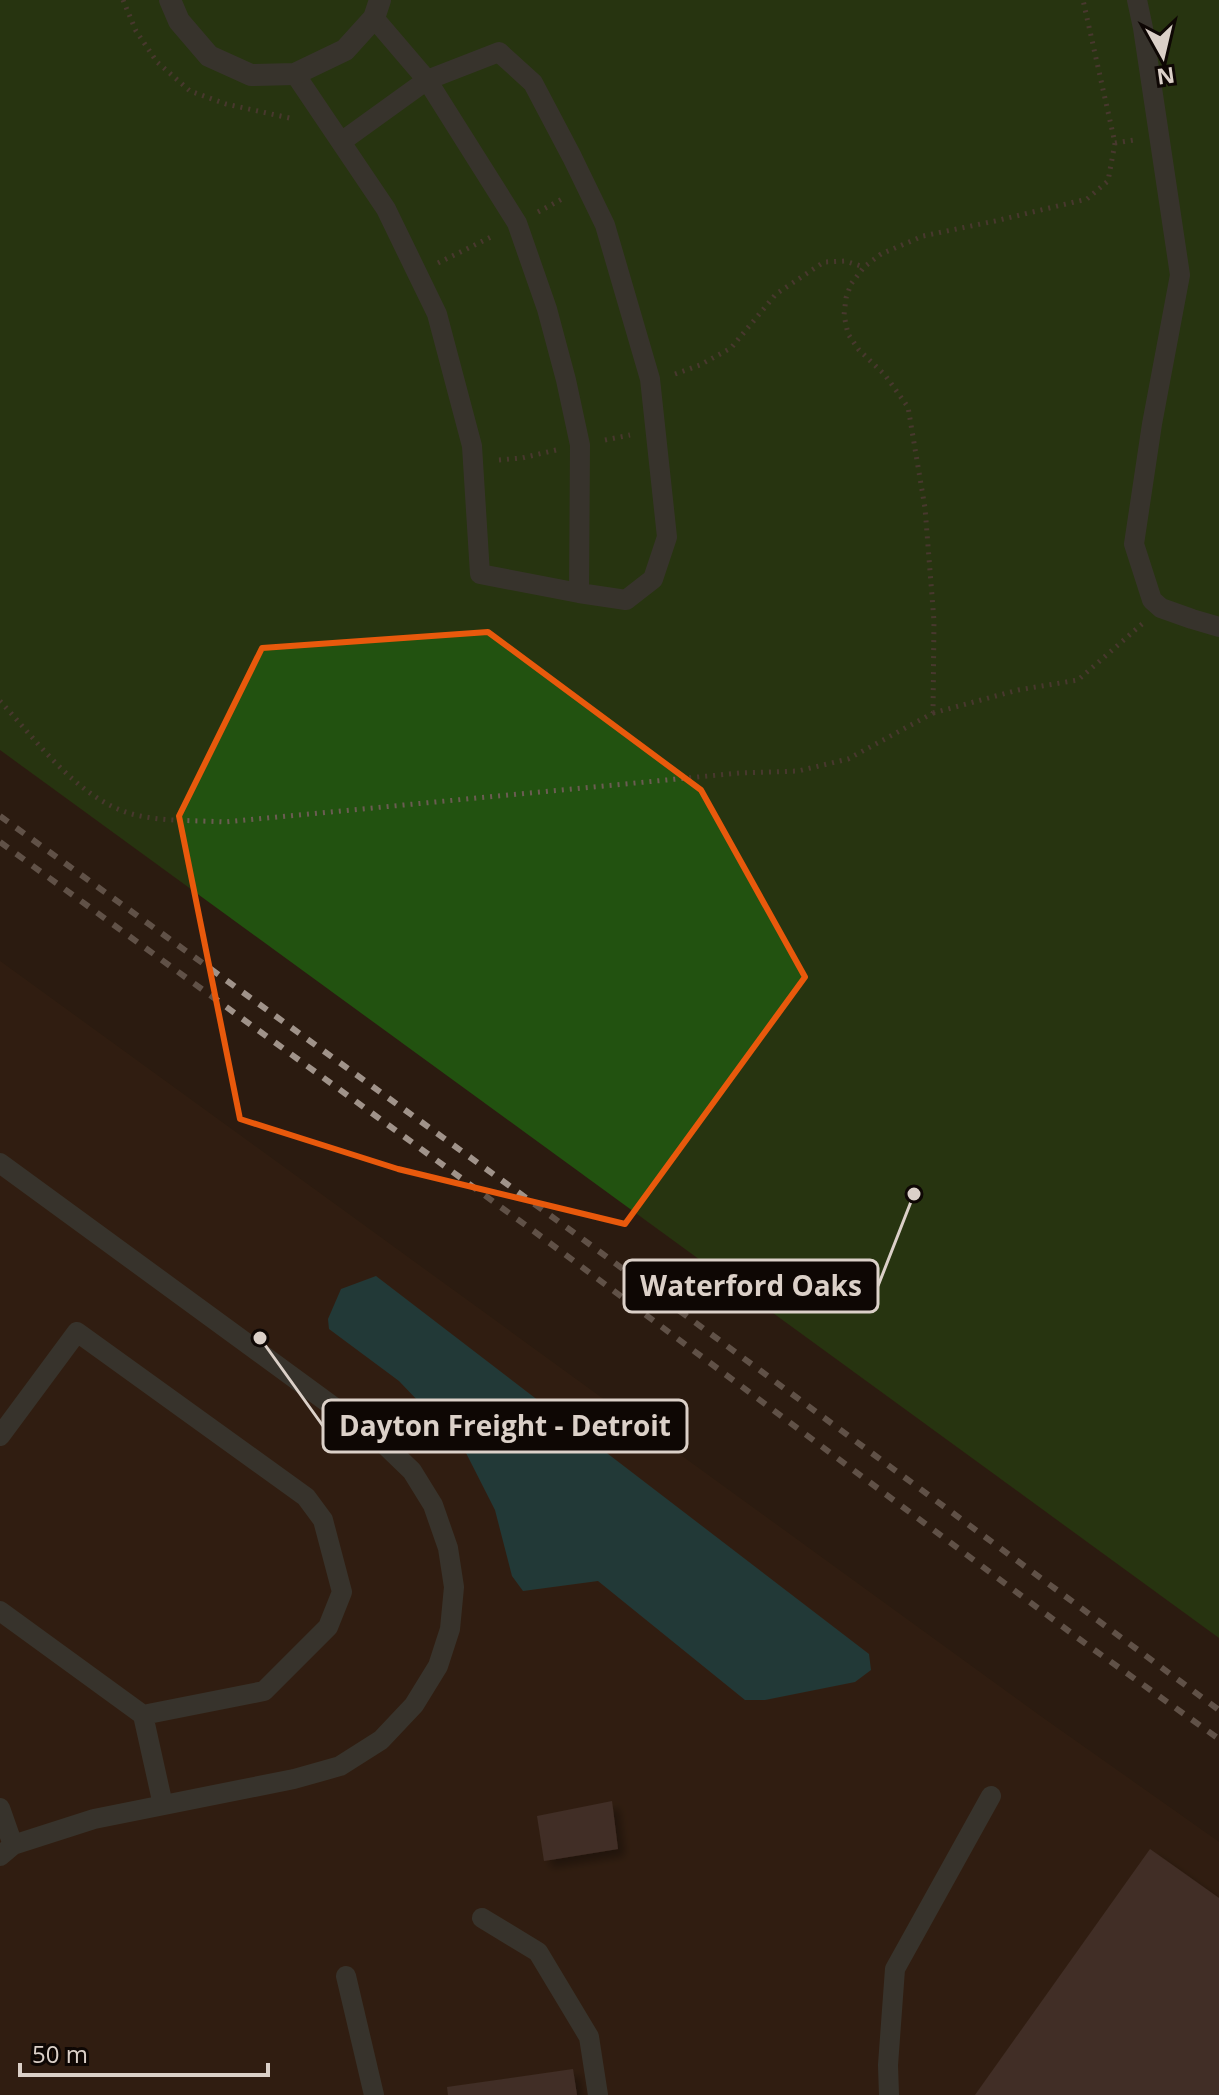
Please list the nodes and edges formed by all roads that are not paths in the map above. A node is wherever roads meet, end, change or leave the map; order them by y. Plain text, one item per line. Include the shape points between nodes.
1 (170, 0) edge
2 (1137, 0) edge
3 (377, 9) edge
4 (295, 74) junction
5 (427, 80) junction
6 (341, 142) junction
7 (579, 593) junction
8 (1219, 627) edge
9 (0, 1163) edge
10 (0, 1436) edge
11 (0, 1611) edge
12 (143, 1715) junction
13 (991, 1796) dead end
14 (163, 1805) junction
15 (0, 1808) edge
16 (6, 1850) edge
17 (482, 1918) dead end
18 (346, 1976) dead end
19 (374, 2095) edge
20 (598, 2095) edge
21 (889, 2095) edge

1 - 4 street via 179,21 209,56 251,75
2 - 8 lane via 1180,275 1134,544 1152,600 1161,608
3 - 4 street via 345,50
3 - 5 lane
4 - 6 lane
5 - 6 lane
5 - 7 lane via 517,223 547,309 580,445
5 - 7 lane via 499,52 533,83 605,225 650,379 667,537 653,579 626,600
6 - 7 lane via 386,209 437,314 472,446 480,574
9 - 14 lane via 383,1443 412,1471 433,1505 448,1548 454,1587 450,1629 438,1666 414,1705 381,1740 340,1766
10 - 12 lane via 77,1332 306,1497 323,1520 342,1592 328,1627 264,1691
11 - 12 lane
12 - 14 lane
13 - 21 lane via 895,1969
14 - 16 lane via 94,1819
15 - 16 lane
17 - 20 lane via 538,1952 589,2037
18 - 19 lane

